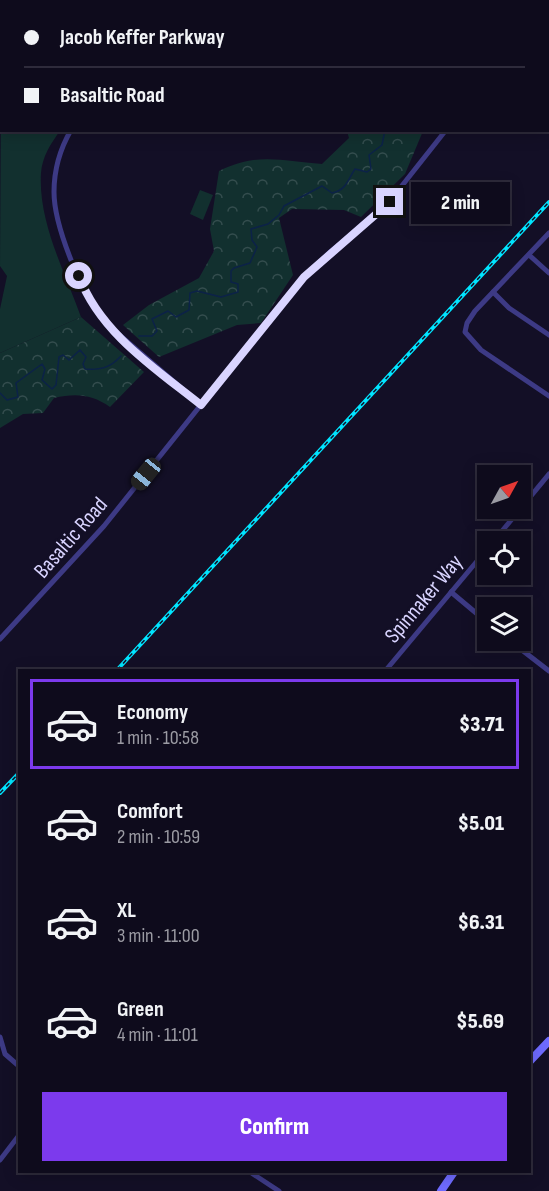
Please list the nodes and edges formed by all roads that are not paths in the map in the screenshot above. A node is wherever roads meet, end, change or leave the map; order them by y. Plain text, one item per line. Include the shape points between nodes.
1 (70, 132) edge
2 (444, 132) edge
3 (549, 233) edge
4 (529, 255) junction
5 (549, 273) edge
6 (493, 292) junction
7 (549, 335) edge
8 (549, 396) edge
9 (201, 405) junction
10 (549, 474) edge
11 (502, 531) edge
12 (477, 561) edge
13 (451, 592) junction
14 (477, 614) edge
15 (0, 639) edge
16 (523, 651) edge
17 (387, 669) edge
18 (549, 671) edge
19 (0, 1037) edge
20 (549, 1041) edge
21 (2, 1054) edge
22 (531, 1060) edge
23 (18, 1066) edge
24 (18, 1137) edge
25 (0, 1160) edge
26 (252, 1173) edge
27 (453, 1173) edge
28 (279, 1191) edge
29 (441, 1191) edge

1 - 9 street via 57,164 54,192 62,230 85,292 109,326
2 - 9 street, Basaltic Road via 382,211 304,277
3 - 4 street
4 - 5 street
4 - 6 street
6 - 7 street
6 - 8 street via 475,311 465,332 481,350
9 - 15 street, Basaltic Road via 92,540
10 - 11 street
12 - 13 street, Spinnaker Way
13 - 14 street
13 - 17 street, Spinnaker Way
16 - 18 street
19 - 21 street
20 - 22 street
21 - 23 street
24 - 25 street
26 - 28 street
27 - 29 street

